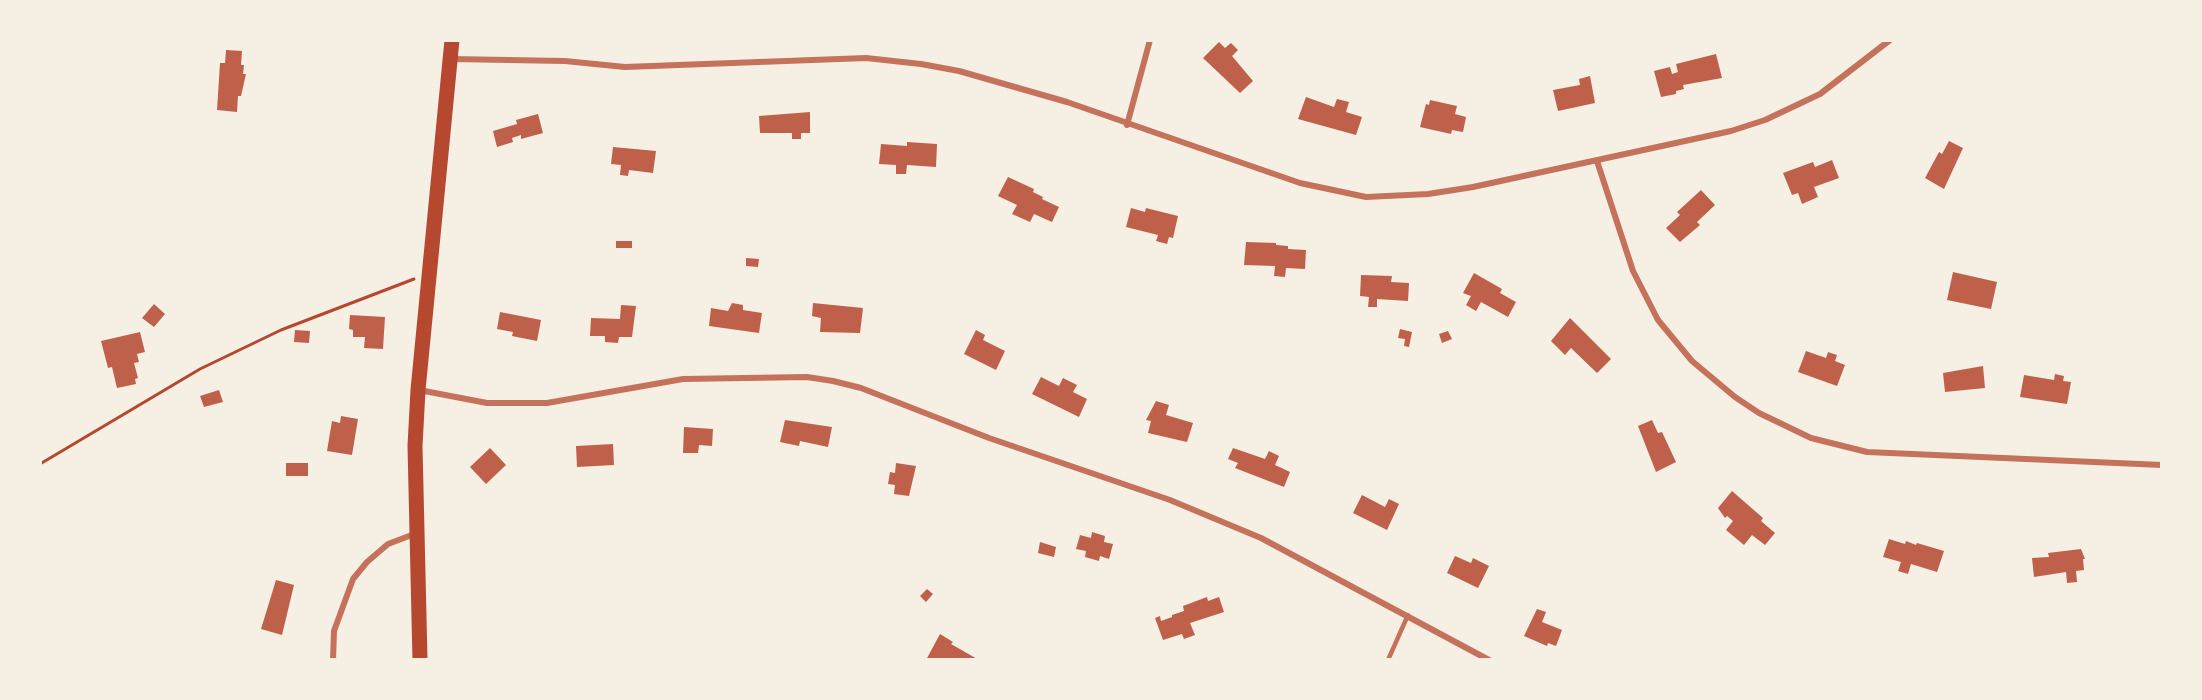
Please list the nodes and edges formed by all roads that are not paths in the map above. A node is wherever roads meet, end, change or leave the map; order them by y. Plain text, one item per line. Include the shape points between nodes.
1 (452, 40) edge
2 (1150, 40) edge
3 (1890, 40) edge
4 (451, 59) junction
5 (1127, 125) junction
6 (1597, 161) junction
7 (418, 390) junction
8 (2162, 465) edge
9 (417, 532) junction
10 (1408, 615) junction
11 (333, 660) edge
12 (420, 660) edge
13 (1388, 660) edge
14 (1490, 660) edge

1 - 4 main road
2 - 5 street
3 - 6 street via 1820,94 1765,120 1731,132
4 - 5 street via 565,61 626,67 866,58 959,72 1067,102
4 - 7 main road
5 - 6 street via 1300,183 1366,197 1428,194
6 - 8 street via 1634,271 1658,320 1692,361 1759,413 1811,438 1867,452
7 - 9 main road
7 - 10 street via 487,403 547,403 683,379 807,377 833,381 1170,500 1261,538
9 - 11 street via 388,544 353,579 334,631
9 - 12 main road
10 - 13 lane
10 - 14 street

